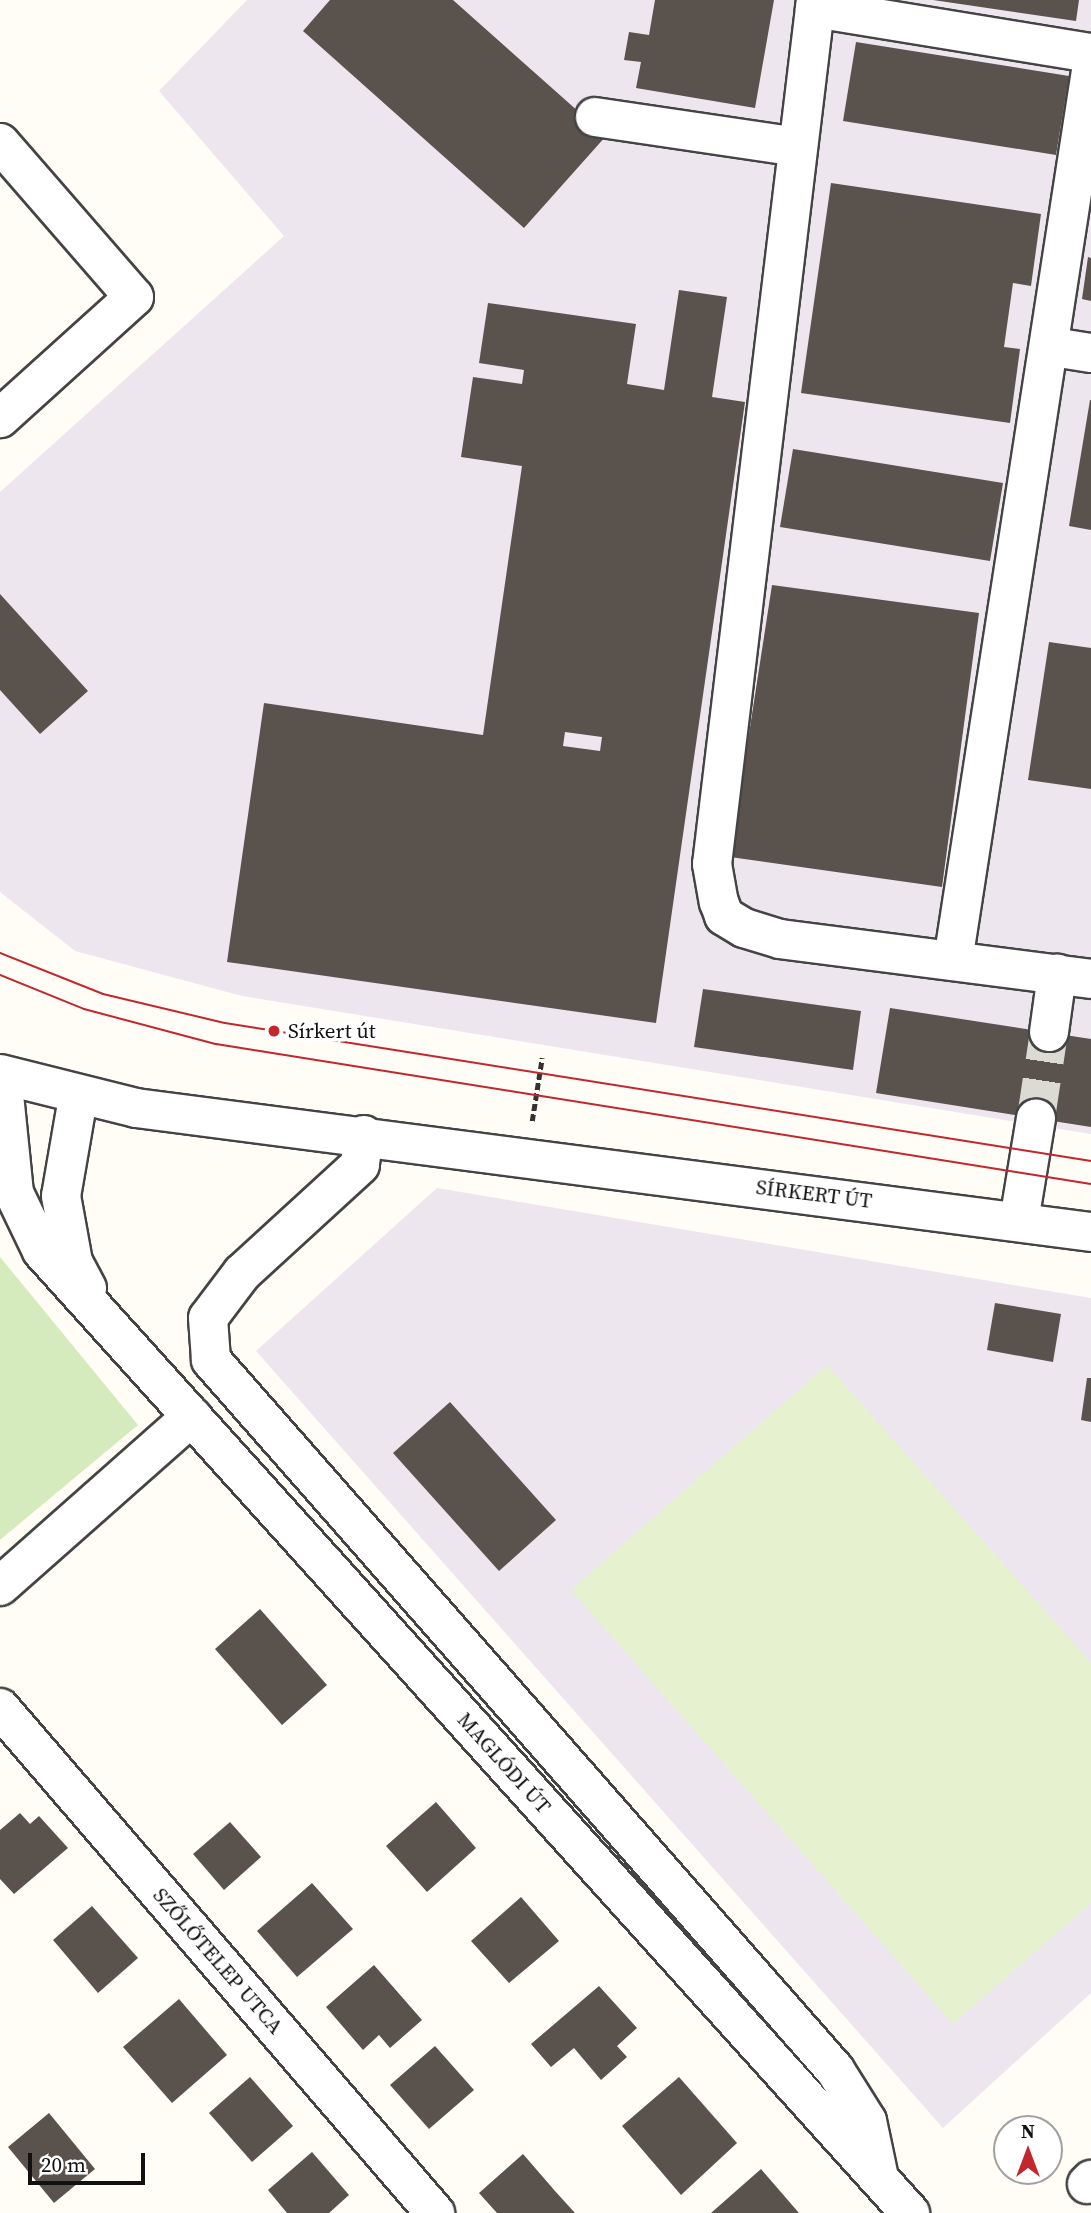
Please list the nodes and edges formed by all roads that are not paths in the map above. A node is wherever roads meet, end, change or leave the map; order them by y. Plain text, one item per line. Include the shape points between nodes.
1 (815, 4) edge
2 (1091, 53) edge
3 (1091, 71) edge
4 (595, 117) dead end
5 (0, 143) edge
6 (798, 147) junction
7 (1053, 347) junction
8 (1091, 353) edge
9 (2, 413) edge
10 (953, 961) junction
11 (1074, 977) edge
12 (1049, 1032) tunnel mouth
13 (1, 1075) edge
14 (78, 1098) junction
15 (1036, 1118) tunnel mouth
16 (364, 1135) junction
17 (1019, 1221) junction
18 (1091, 1232) edge
19 (99, 1311) junction
20 (192, 1416) junction
21 (0, 1586) edge
22 (0, 1708) edge
23 (878, 2178) junction
24 (435, 2213) edge
25 (910, 2213) edge

1 - 2 street
1 - 6 street
3 - 7 street
4 - 6 street
5 - 9 street via 134,297
6 - 10 street via 714,883 724,916 744,928
7 - 8 street
7 - 10 street
10 - 11 street
11 - 12 street
13 - 14 street, MAGLÓDI ÚT
13 - 19 street, MAGLÓDI ÚT via 14,1193 24,1223 41,1251
14 - 16 street, SÍRKERT ÚT
14 - 19 street, MAGLÓDI ÚT via 63,1158 64,1228
15 - 17 street
16 - 17 street, SÍRKERT ÚT
16 - 23 street via 360,1165 242,1273 208,1318 211,1360 835,2070 867,2120
17 - 18 street, SÍRKERT ÚT
19 - 20 street, MAGLÓDI ÚT
20 - 21 street
20 - 23 street, MAGLÓDI ÚT
22 - 24 street, SZŐLŐTELEP UTCA
23 - 25 street, MAGLÓDI ÚT

